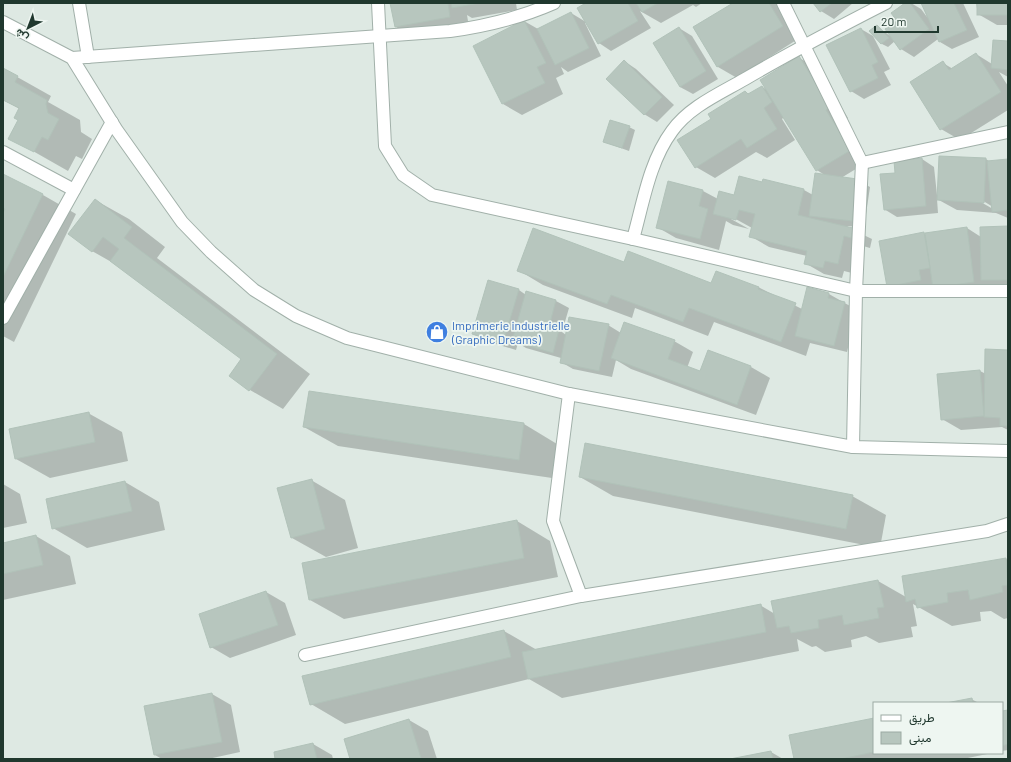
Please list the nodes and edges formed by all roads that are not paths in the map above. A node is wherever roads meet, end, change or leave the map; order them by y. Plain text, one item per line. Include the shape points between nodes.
1 (79, 3) edge
2 (378, 3) edge
3 (554, 3) edge
4 (783, 3) edge
5 (886, 3) edge
6 (3, 22) edge
7 (380, 37) junction
8 (805, 45) junction
9 (88, 57) junction
10 (72, 58) junction
11 (112, 122) junction
12 (1008, 132) edge
13 (3, 152) edge
14 (862, 163) junction
15 (74, 190) junction
16 (633, 239) junction
17 (856, 291) junction
18 (1008, 291) edge
19 (3, 318) edge
20 (569, 394) junction
21 (853, 447) junction
22 (1008, 450) edge
23 (1008, 524) edge
24 (581, 596) junction
25 (305, 655) dead end

1 - 9 street
2 - 7 street
3 - 7 street via 513,19 478,28
4 - 8 street
5 - 8 street
6 - 10 street
7 - 9 street
7 - 16 street via 386,146 403,175 432,195
8 - 14 street
8 - 16 street via 686,115 661,149
9 - 10 street
10 - 11 street
11 - 15 street
11 - 20 street via 182,222 254,290 296,316 347,338
12 - 14 street
13 - 15 street
14 - 17 street
15 - 19 street
16 - 17 street
17 - 18 street
17 - 21 street
20 - 21 street
20 - 24 street via 553,520
21 - 22 street
23 - 24 street via 986,531
24 - 25 street

